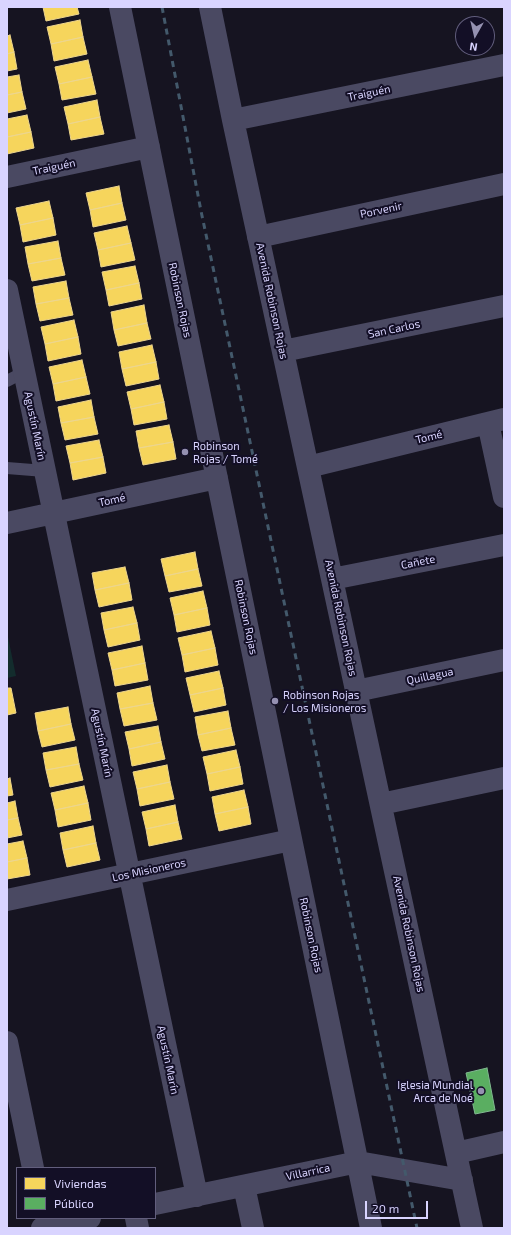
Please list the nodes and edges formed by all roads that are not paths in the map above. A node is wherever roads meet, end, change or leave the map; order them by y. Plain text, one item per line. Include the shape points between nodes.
1 (120, 7) edge
2 (214, 8) edge
3 (504, 65) edge
4 (233, 120) junction
5 (149, 147) junction
6 (7, 177) edge
7 (504, 184) edge
8 (258, 237) junction
9 (7, 290) edge
10 (504, 306) edge
11 (283, 352) junction
12 (16, 376) edge
13 (496, 421) edge
14 (308, 466) junction
15 (7, 468) edge
16 (45, 471) junction
17 (217, 478) junction
18 (504, 497) edge
19 (53, 513) junction
20 (7, 523) edge
21 (504, 545) edge
22 (332, 579) junction
23 (504, 660) edge
24 (356, 691) junction
25 (504, 778) edge
26 (381, 804) junction
27 (291, 840) junction
28 (129, 874) junction
29 (7, 900) edge
30 (7, 1042) edge
31 (504, 1142) edge
32 (456, 1152) junction
33 (358, 1162) junction
34 (33, 1167) edge
35 (462, 1180) junction
36 (244, 1186) junction
37 (196, 1196) junction
38 (156, 1204) edge
39 (82, 1219) edge
40 (44, 1224) edge
41 (253, 1228) edge
42 (371, 1228) edge
43 (472, 1228) edge

1 - 5 street, Robinson Rojas
2 - 4 street, Avenida Robinson Rojas
3 - 4 street, Traiguén
4 - 8 street, Avenida Robinson Rojas
5 - 6 street, Traiguén
5 - 17 street, Robinson Rojas
7 - 8 street, Porvenir
8 - 11 street, Avenida Robinson Rojas
9 - 12 street, Agustín Marín
10 - 11 street, San Carlos
11 - 14 street, Avenida Robinson Rojas
12 - 16 street, Agustín Marín
13 - 14 street, Tomé
13 - 18 street
14 - 22 street, Avenida Robinson Rojas
15 - 16 lane
16 - 19 street, Agustín Marín
17 - 19 street, Tomé
17 - 27 street, Robinson Rojas
19 - 20 street, Tomé
19 - 28 street, Agustín Marín
21 - 22 street, Cañete
22 - 24 street, Avenida Robinson Rojas
23 - 24 street, Quillagua
24 - 26 street, Avenida Robinson Rojas
25 - 26 street
26 - 32 street, Avenida Robinson Rojas
27 - 28 street, Los Misioneros
27 - 33 street, Robinson Rojas
28 - 29 street, Los Misioneros
28 - 37 street, Agustín Marín
30 - 34 street
31 - 32 street
32 - 35 street, Avenida Robinson Rojas
33 - 35 street, Villarrica
33 - 36 street, Villarrica
33 - 42 street, Robinson Rojas
35 - 43 street, Avenida Robinson Rojas
36 - 37 street, Villarrica
36 - 41 street
37 - 38 street, Villarrica
39 - 40 street

